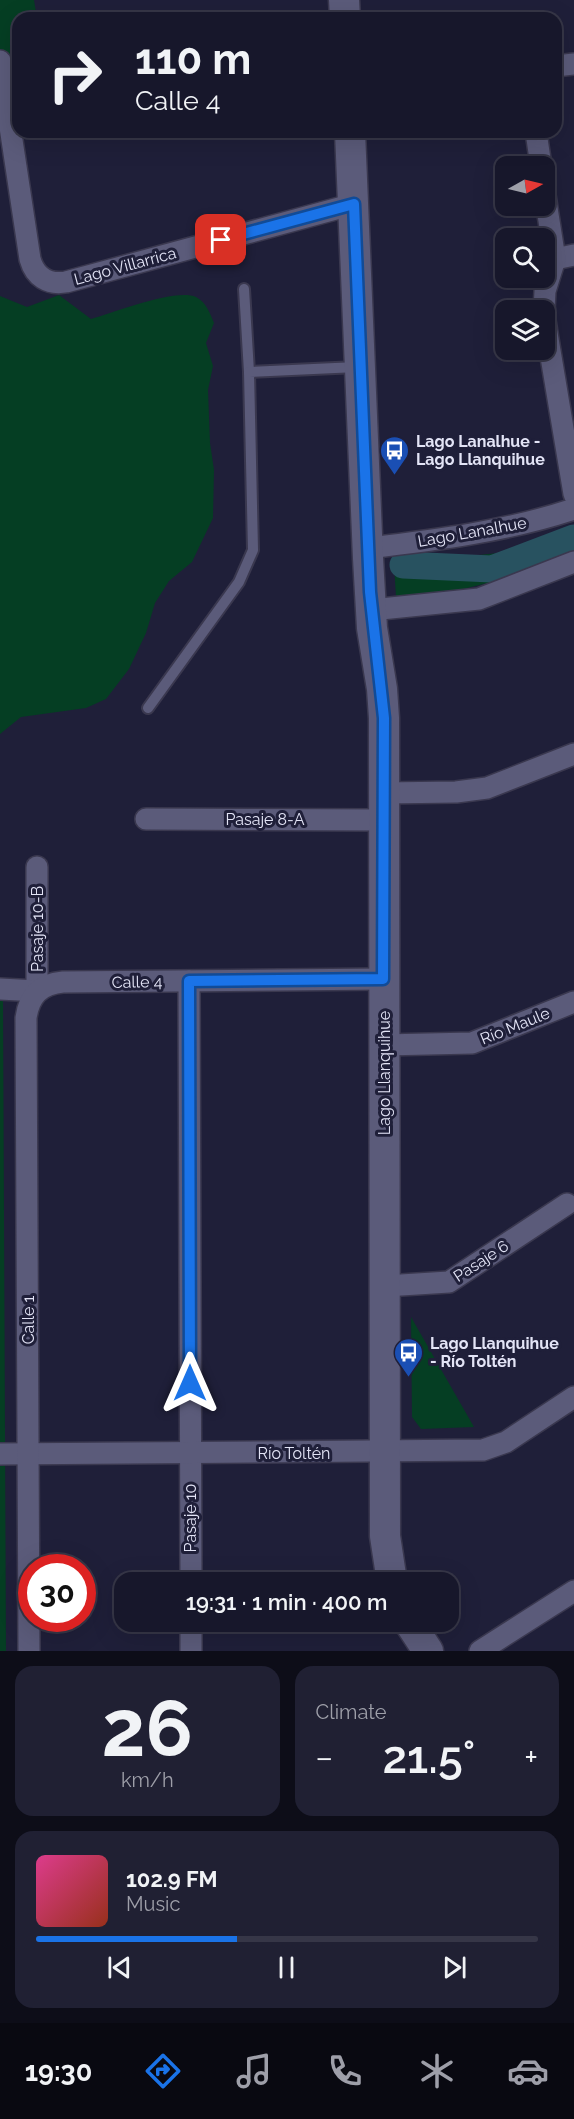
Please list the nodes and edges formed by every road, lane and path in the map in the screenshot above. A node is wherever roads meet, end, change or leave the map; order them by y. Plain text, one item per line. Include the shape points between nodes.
1 (0, 62) edge
2 (12, 113) edge
3 (16, 138) edge
4 (350, 138) edge
5 (537, 138) edge
6 (540, 156) edge
7 (354, 204) junction
8 (552, 216) edge
9 (564, 257) edge
10 (244, 289) dead end
11 (545, 300) edge
12 (552, 360) edge
13 (360, 367) junction
14 (249, 372) junction
15 (574, 494) edge
16 (574, 509) edge
17 (368, 548) junction
18 (574, 562) edge
19 (371, 610) junction
20 (148, 708) dead end
21 (574, 754) edge
22 (384, 806) junction
23 (146, 819) dead end
24 (37, 867) dead end
25 (383, 979) junction
26 (189, 981) junction
27 (0, 989) edge
28 (37, 991) junction
29 (574, 1002) edge
30 (384, 1045) junction
31 (567, 1204) dead end
32 (385, 1286) junction
33 (574, 1397) edge
34 (385, 1452) junction
35 (190, 1453) junction
36 (0, 1454) edge
37 (29, 1454) junction
38 (190, 1572) edge
39 (390, 1572) edge
40 (574, 1591) edge
41 (191, 1632) edge
42 (416, 1632) edge
43 (30, 1651) edge
44 (191, 1651) edge
45 (428, 1651) edge
46 (480, 1651) edge

1 - 2 street, Lago Villarrica
3 - 7 street, Lago Villarrica via 30,259 36,273 50,282 66,282
4 - 7 street, Lago Llanquihue
5 - 6 street
7 - 13 street, Lago Llanquihue
8 - 9 street
9 - 11 street via 545,291
10 - 14 lane
12 - 15 street
13 - 14 lane
13 - 17 street, Lago Llanquihue
14 - 20 lane via 254,550 239,582
16 - 17 street, Lago Lanalhue via 493,530
17 - 19 street, Lago Llanquihue
18 - 19 street via 479,599
19 - 22 street, Lago Llanquihue via 383,699
21 - 22 street, Pasaje 8-A via 487,788
22 - 23 street, Pasaje 8-A
22 - 25 street, Lago Llanquihue
24 - 28 street, Pasaje 10-B
25 - 26 street, Calle 4
25 - 30 street, Lago Llanquihue
26 - 28 street, Calle 4 via 53,983
26 - 35 street, Pasaje 10
27 - 28 street, Calle 4
28 - 37 street, Calle 1 via 26,1018
29 - 30 street, Río Maule via 472,1043
30 - 32 street, Lago Llanquihue
31 - 32 street, Pasaje 6 via 449,1282
32 - 34 street, Lago Llanquihue
33 - 34 street, Río Toltén via 494,1447
34 - 35 street, Río Toltén
34 - 39 street, Lago Llanquihue via 385,1536
35 - 37 street, Río Toltén
35 - 38 street, Pasaje 10
36 - 37 street, Río Toltén
37 - 43 street, Calle 1
40 - 46 street
41 - 44 street
42 - 45 street

